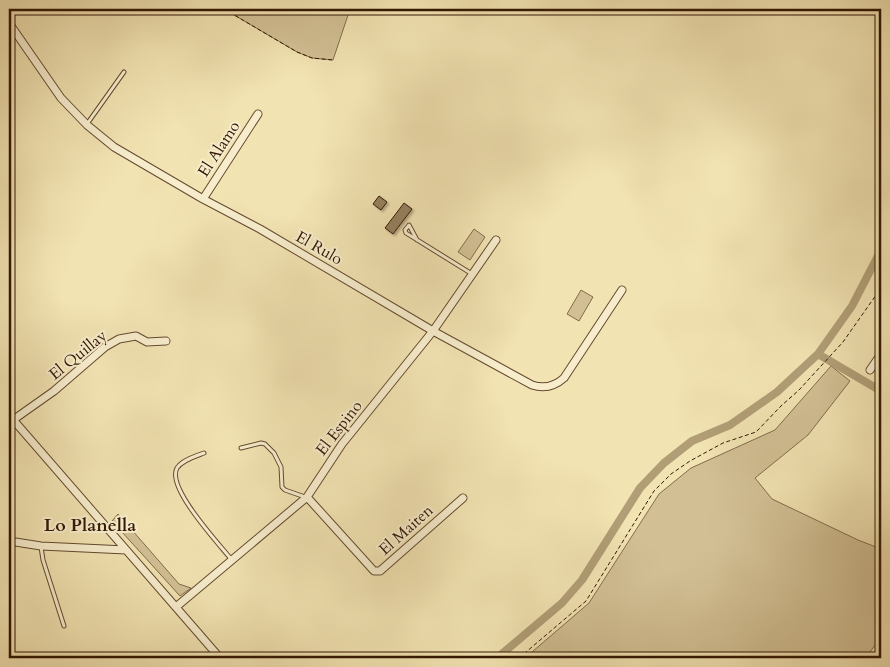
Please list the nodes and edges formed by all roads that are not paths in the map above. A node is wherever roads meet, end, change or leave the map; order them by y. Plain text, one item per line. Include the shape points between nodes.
1 (9, 23) edge
2 (124, 72) dead end
3 (258, 114) dead end
4 (86, 125) junction
5 (203, 199) junction
6 (417, 240) junction
7 (496, 240) dead end
8 (473, 274) junction
9 (622, 290) dead end
10 (433, 330) junction
11 (166, 341) dead end
12 (881, 354) edge
13 (870, 370) dead end
14 (11, 418) edge
15 (241, 448) dead end
16 (204, 452) dead end
17 (307, 497) junction
18 (463, 498) dead end
19 (9, 541) edge
20 (41, 546) junction
21 (126, 550) junction
22 (231, 559) junction
23 (176, 607) junction
24 (64, 626) dead end
25 (220, 658) edge

1 - 4 street, El Rulo via 53,88
2 - 4 lane
3 - 5 street, El Alamo
4 - 5 street, El Rulo via 114,147
5 - 10 street, El Rulo
6 - 6 lane via 406,233 409,225
6 - 8 lane
7 - 8 street, El Espino
8 - 10 street, El Espino
9 - 10 street, El Rulo via 564,378 547,387 532,384
10 - 17 street, El Espino via 342,444
11 - 14 street, El Quillay via 147,342 136,336 119,339 54,391
12 - 13 street
14 - 21 street
15 - 17 lane via 265,444 281,468 282,487
16 - 22 lane via 180,464 175,474 176,482 182,496
17 - 18 street, El Maiten via 374,571 380,571
17 - 22 street, El Espino
19 - 20 street
20 - 21 street
20 - 24 lane
21 - 23 street
22 - 23 street, El Espino
23 - 25 street

